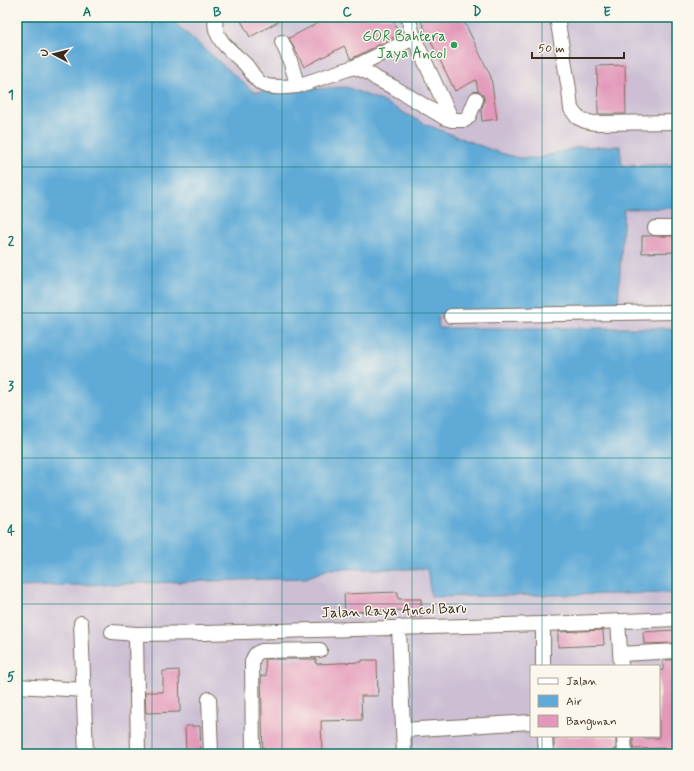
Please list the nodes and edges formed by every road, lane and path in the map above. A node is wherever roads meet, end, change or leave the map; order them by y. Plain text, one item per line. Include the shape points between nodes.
1 (216, 17) edge
2 (408, 17) edge
3 (557, 17) edge
4 (414, 38) junction
5 (282, 42) dead end
6 (354, 67) junction
7 (297, 86) junction
8 (476, 99) dead end
9 (452, 120) junction
10 (677, 122) edge
11 (655, 228) dead end
12 (677, 228) edge
13 (677, 312) edge
14 (451, 316) dead end
15 (677, 619) edge
16 (618, 621) junction
17 (81, 623) dead end
18 (543, 624) junction
19 (400, 627) junction
20 (112, 632) dead end
21 (136, 634) junction
22 (320, 650) dead end
23 (677, 651) edge
24 (620, 660) edge
25 (543, 665) edge
26 (17, 686) edge
27 (84, 690) junction
28 (209, 699) dead end
29 (530, 722) edge
30 (403, 730) junction
31 (545, 737) edge
32 (624, 737) edge
33 (86, 754) edge
34 (138, 754) edge
35 (211, 754) edge
36 (253, 754) edge
37 (404, 754) edge
38 (546, 754) edge
39 (625, 754) edge

1 - 7 lane via 219,38 259,82 273,87
2 - 4 lane
3 - 10 lane via 571,109 577,117 594,123
4 - 6 lane
4 - 9 lane
5 - 7 lane
6 - 7 lane
6 - 9 lane
8 - 9 lane via 470,116 465,120
11 - 12 lane
13 - 14 lane
15 - 16 lane, Jalan Raya Ancol Baru
16 - 18 lane, Jalan Raya Ancol Baru
16 - 24 lane
17 - 27 lane
18 - 19 lane, Jalan Raya Ancol Baru
18 - 25 lane
19 - 21 lane, Jalan Raya Ancol Baru
19 - 30 lane
20 - 21 lane, Jalan Raya Ancol Baru
21 - 34 lane
22 - 36 lane via 262,651 254,656
23 - 24 lane
26 - 27 lane
27 - 33 lane
28 - 35 lane
29 - 30 lane
30 - 37 lane
31 - 38 lane
32 - 39 lane

